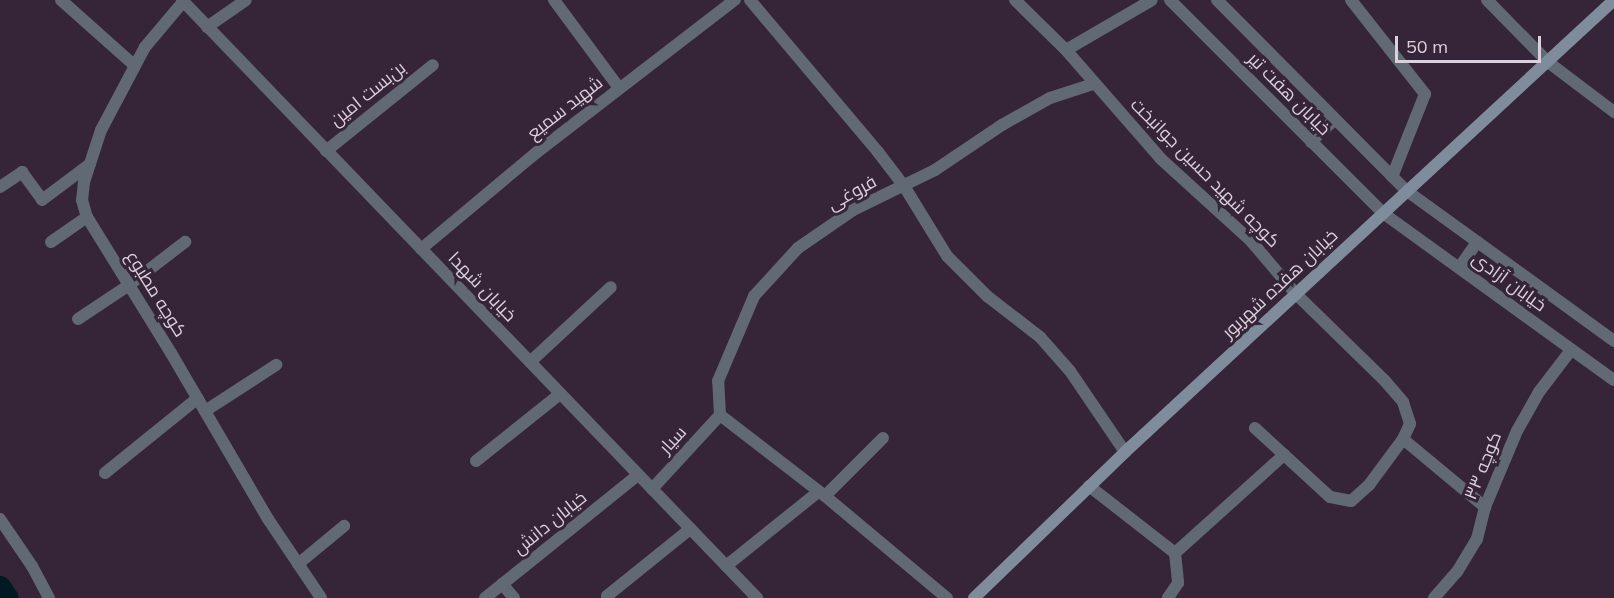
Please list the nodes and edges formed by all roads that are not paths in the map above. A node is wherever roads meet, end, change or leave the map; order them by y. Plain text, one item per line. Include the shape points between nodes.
1 (61, 0) edge
2 (246, 0) edge
3 (554, 0) edge
4 (735, 0) edge
5 (750, 0) edge
6 (1015, 0) edge
7 (1152, 0) edge
8 (1170, 0) edge
9 (1217, 0) edge
10 (1351, 0) edge
11 (1487, 0) edge
12 (1614, 0) edge
13 (183, 1) edge
14 (207, 27) junction
15 (1066, 50) junction
16 (1548, 62) junction
17 (433, 65) dead end
18 (135, 66) junction
19 (1093, 84) junction
20 (619, 88) junction
21 (1614, 112) edge
22 (1335, 119) junction
23 (1311, 142) junction
24 (326, 151) junction
25 (90, 164) junction
26 (1392, 177) junction
27 (0, 186) edge
28 (904, 186) junction
29 (1407, 191) junction
30 (1383, 213) junction
31 (87, 217) junction
32 (51, 242) dead end
33 (185, 242) dead end
34 (1477, 242) junction
35 (421, 249) junction
36 (1459, 268) junction
37 (129, 285) junction
38 (611, 287) dead end
39 (1296, 294) junction
40 (78, 319) dead end
41 (1614, 341) edge
42 (1572, 350) junction
43 (530, 362) junction
44 (276, 365) dead end
45 (1614, 380) edge
46 (561, 394) junction
47 (198, 398) junction
48 (205, 411) junction
49 (720, 415) junction
50 (1255, 428) dead end
51 (883, 438) dead end
52 (1403, 439) junction
53 (1125, 452) junction
54 (1284, 455) junction
55 (476, 461) dead end
56 (105, 473) dead end
57 (638, 475) junction
58 (1089, 486) junction
59 (652, 489) junction
60 (821, 494) junction
61 (1485, 507) junction
62 (0, 519) edge
63 (344, 526) dead end
64 (690, 530) junction
65 (1175, 553) junction
66 (298, 564) junction
67 (726, 566) junction
68 (502, 584) junction
69 (607, 596) dead end
70 (49, 598) edge
71 (321, 598) edge
72 (485, 598) edge
73 (514, 598) edge
74 (757, 598) edge
75 (947, 598) edge
76 (974, 598) edge
77 (1169, 598) edge
78 (1434, 598) edge

1 - 18 street
2 - 14 street
3 - 20 street
4 - 20 street, شهید سمیع
5 - 28 street
6 - 15 street, کوچه شهید حسین جوانبخت
7 - 15 street
8 - 23 street, خیابان هفت تیر
9 - 22 street, خیابان هفت تیر
10 - 26 street via 1425,94
11 - 16 street
12 - 16 main road, خیابان هفده شهریور
13 - 14 street, خیابان شهدا
13 - 18 street, کوچه مطبوع via 145,47
14 - 24 street, خیابان شهدا
15 - 19 street, کوچه شهید حسین جوانبخت
16 - 21 street
16 - 29 main road, خیابان هفده شهریور
17 - 24 street, بن‌بست امین
18 - 25 street, کوچه مطبوع via 101,130
19 - 28 street, فروغی via 1050,98
19 - 39 street, کوچه شهید حسین جوانبخت via 1161,159 1251,241
20 - 35 street, شهید سمیع
22 - 23 street
22 - 26 street, خیابان هفت تیر
23 - 30 street, خیابان هفت تیر
24 - 35 street, خیابان شهدا
25 - 27 street via 42,200 22,172
25 - 31 street, کوچه مطبوع via 82,200
26 - 29 street, خیابان هفت تیر
28 - 49 street, فروغی via 853,210 798,248 754,296 718,381
28 - 53 street via 947,256 987,296 1040,337 1070,371
29 - 30 main road, خیابان هفده شهریور
29 - 34 street, خیابان آزادی
30 - 36 street, خیابان آزادی
30 - 39 main road, خیابان هفده شهریور
31 - 32 street
31 - 37 street, کوچه مطبوع
33 - 37 street
34 - 36 street
34 - 41 street, خیابان آزادی
35 - 43 street, خیابان شهدا
36 - 42 street, خیابان آزادی
37 - 40 street
37 - 47 street, کوچه مطبوع
38 - 43 street
39 - 52 street, کوچه شهید حسین جوانبخت via 1403,402 1410,424
39 - 53 main road, خیابان هفده شهریور
42 - 45 street, خیابان آزادی
42 - 61 street, کوچه ۳۳ via 1539,392 1517,431
43 - 46 street, خیابان شهدا
44 - 48 street
46 - 55 street
46 - 57 street, خیابان شهدا
47 - 48 street, کوچه مطبوع
47 - 56 street
48 - 66 street, کوچه مطبوع
49 - 59 street, سیار
49 - 60 street
50 - 54 street
51 - 60 street
52 - 54 street via 1369,485 1351,501 1330,497
52 - 61 street
53 - 58 main road, خیابان هفده شهریور
54 - 65 street
57 - 59 street, خیابان شهدا
57 - 68 street, خیابان دانش
58 - 65 street
58 - 76 main road, خیابان هفده شهریور
59 - 64 street, خیابان شهدا
60 - 67 street
60 - 75 street
61 - 78 street, کوچه ۳۳ via 1477,539 1457,572
62 - 70 street via 33,566
63 - 66 street
64 - 67 street, خیابان شهدا
64 - 69 street
65 - 77 street via 1178,583
66 - 71 street, کوچه مطبوع
67 - 74 street, خیابان شهدا
68 - 72 street, خیابان دانش
68 - 73 street

